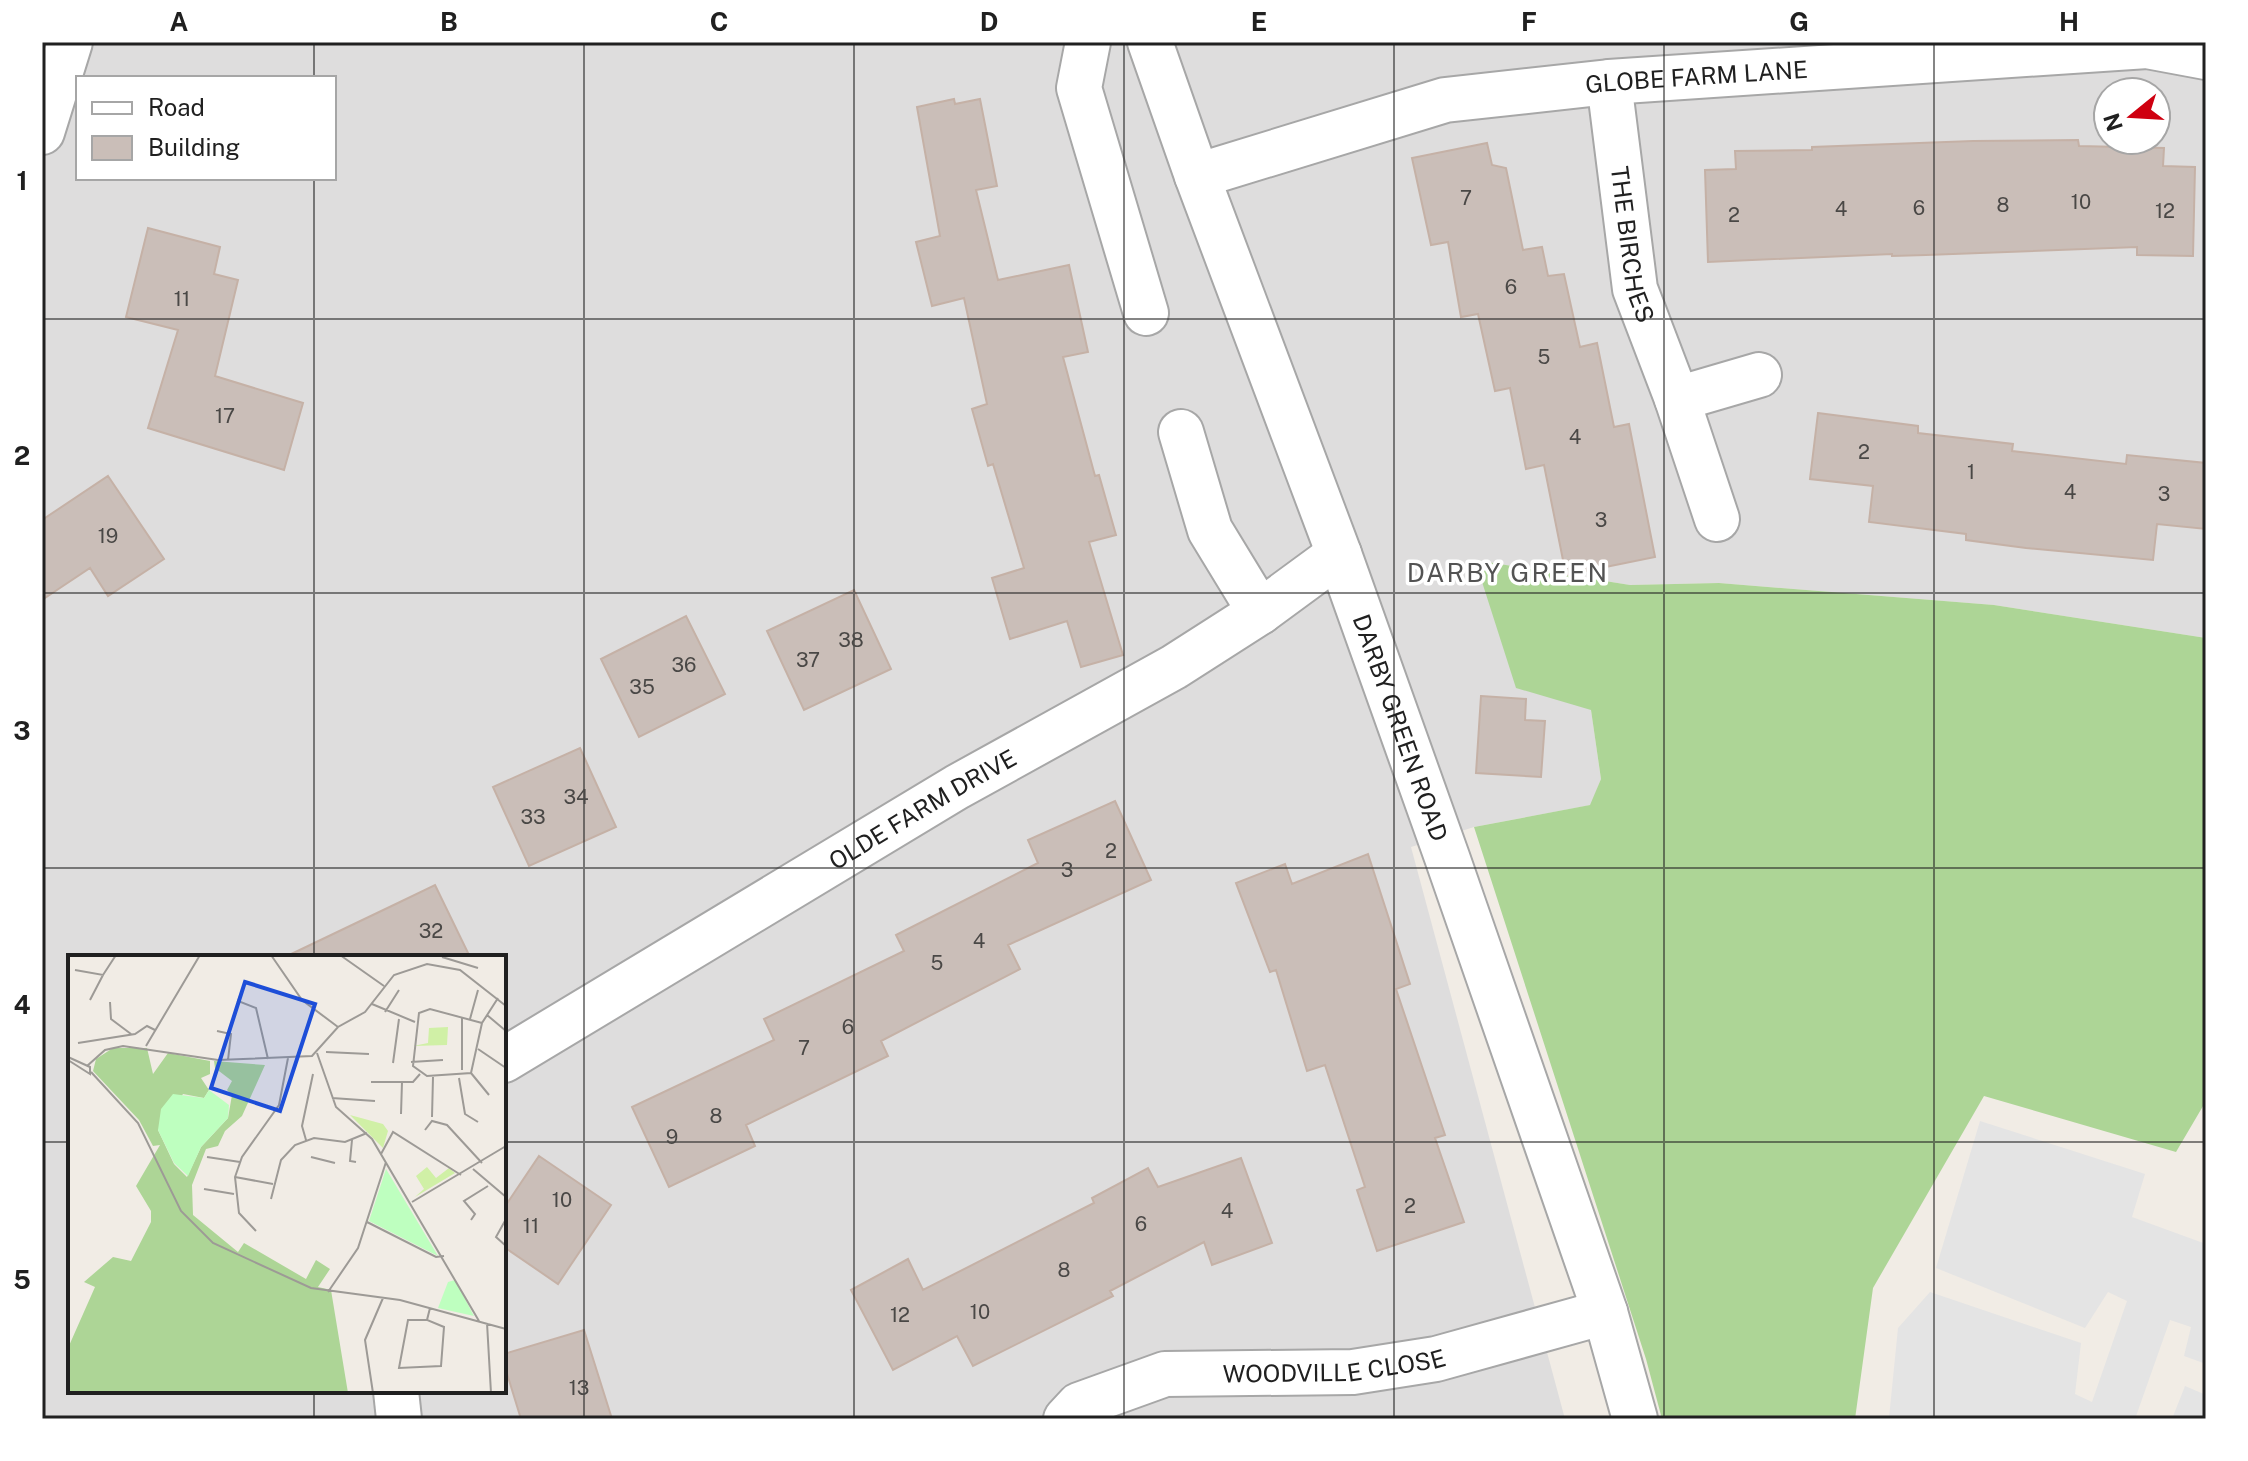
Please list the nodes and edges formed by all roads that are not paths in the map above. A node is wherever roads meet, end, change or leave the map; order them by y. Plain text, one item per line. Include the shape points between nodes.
1 (70, 42) edge
2 (1088, 42) edge
3 (1150, 42) edge
4 (2206, 57) edge
5 (1609, 82) junction
6 (42, 132) edge
7 (1197, 176) junction
8 (1146, 313) dead end
9 (1759, 375) dead end
10 (1677, 399) junction
11 (1181, 432) dead end
12 (1717, 519) dead end
13 (1339, 554) junction
14 (1260, 612) junction
15 (506, 1059) edge
16 (1605, 1312) junction
17 (396, 1393) edge
18 (399, 1419) edge
19 (1066, 1419) edge
20 (1635, 1419) edge

1 - 6 street
2 - 8 street via 1079,88
3 - 7 street, DARBY GREEN ROAD
4 - 5 street, GLOBE FARM LANE via 2147,46
5 - 7 street, GLOBE FARM LANE via 1445,100
5 - 10 street, THE BIRCHES via 1635,289
7 - 13 street, DARBY GREEN ROAD
9 - 10 street
10 - 12 street, THE BIRCHES
11 - 14 street via 1210,530
13 - 14 street, OLDE FARM DRIVE
13 - 16 street, DARBY GREEN ROAD
14 - 15 street, OLDE FARM DRIVE
16 - 19 street, WOODVILLE CLOSE via 1436,1359 1353,1372 1165,1374 1079,1405
16 - 20 street, DARBY GREEN ROAD
17 - 18 street

